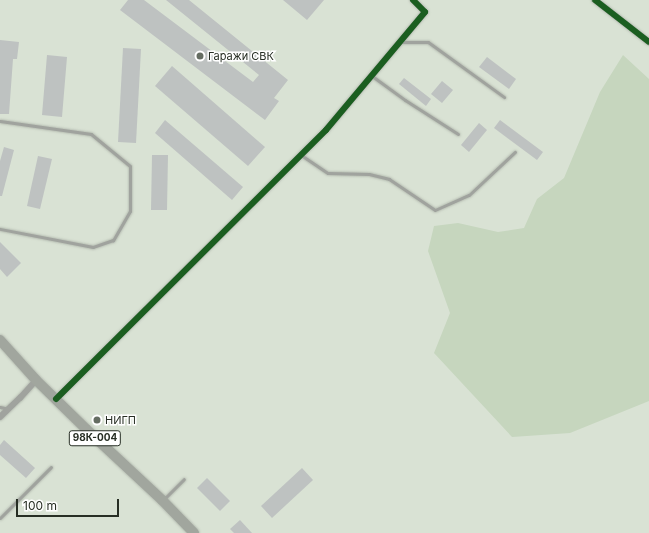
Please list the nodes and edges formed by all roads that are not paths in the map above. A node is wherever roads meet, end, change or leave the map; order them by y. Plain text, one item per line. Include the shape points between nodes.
1 (413, 0) edge
2 (595, 0) edge
3 (400, 42) junction
4 (649, 42) edge
5 (372, 76) junction
6 (504, 97) dead end
7 (0, 121) edge
8 (458, 134) dead end
9 (515, 152) dead end
10 (302, 155) junction
11 (0, 229) edge
12 (0, 340) edge
13 (36, 380) junction
14 (56, 399) junction
15 (0, 407) edge
16 (9, 409) junction
17 (0, 417) edge
18 (50, 467) dead end
19 (184, 479) dead end
20 (162, 500) junction
21 (0, 518) edge
22 (194, 533) edge

1 - 3 street via 425,12
2 - 4 street
3 - 5 street
3 - 6 lane via 428,42
5 - 8 lane
5 - 10 street
7 - 11 lane via 91,134 130,166 130,211 113,240 94,247
9 - 10 lane via 469,195 435,210 389,178 369,174 328,173
10 - 14 street
12 - 13 main road, 98К-004
13 - 14 main road, 98К-004
13 - 16 street
14 - 20 main road, 98К-004
15 - 16 lane
16 - 17 street
18 - 21 lane
19 - 20 lane
20 - 22 main road, 98К-004

